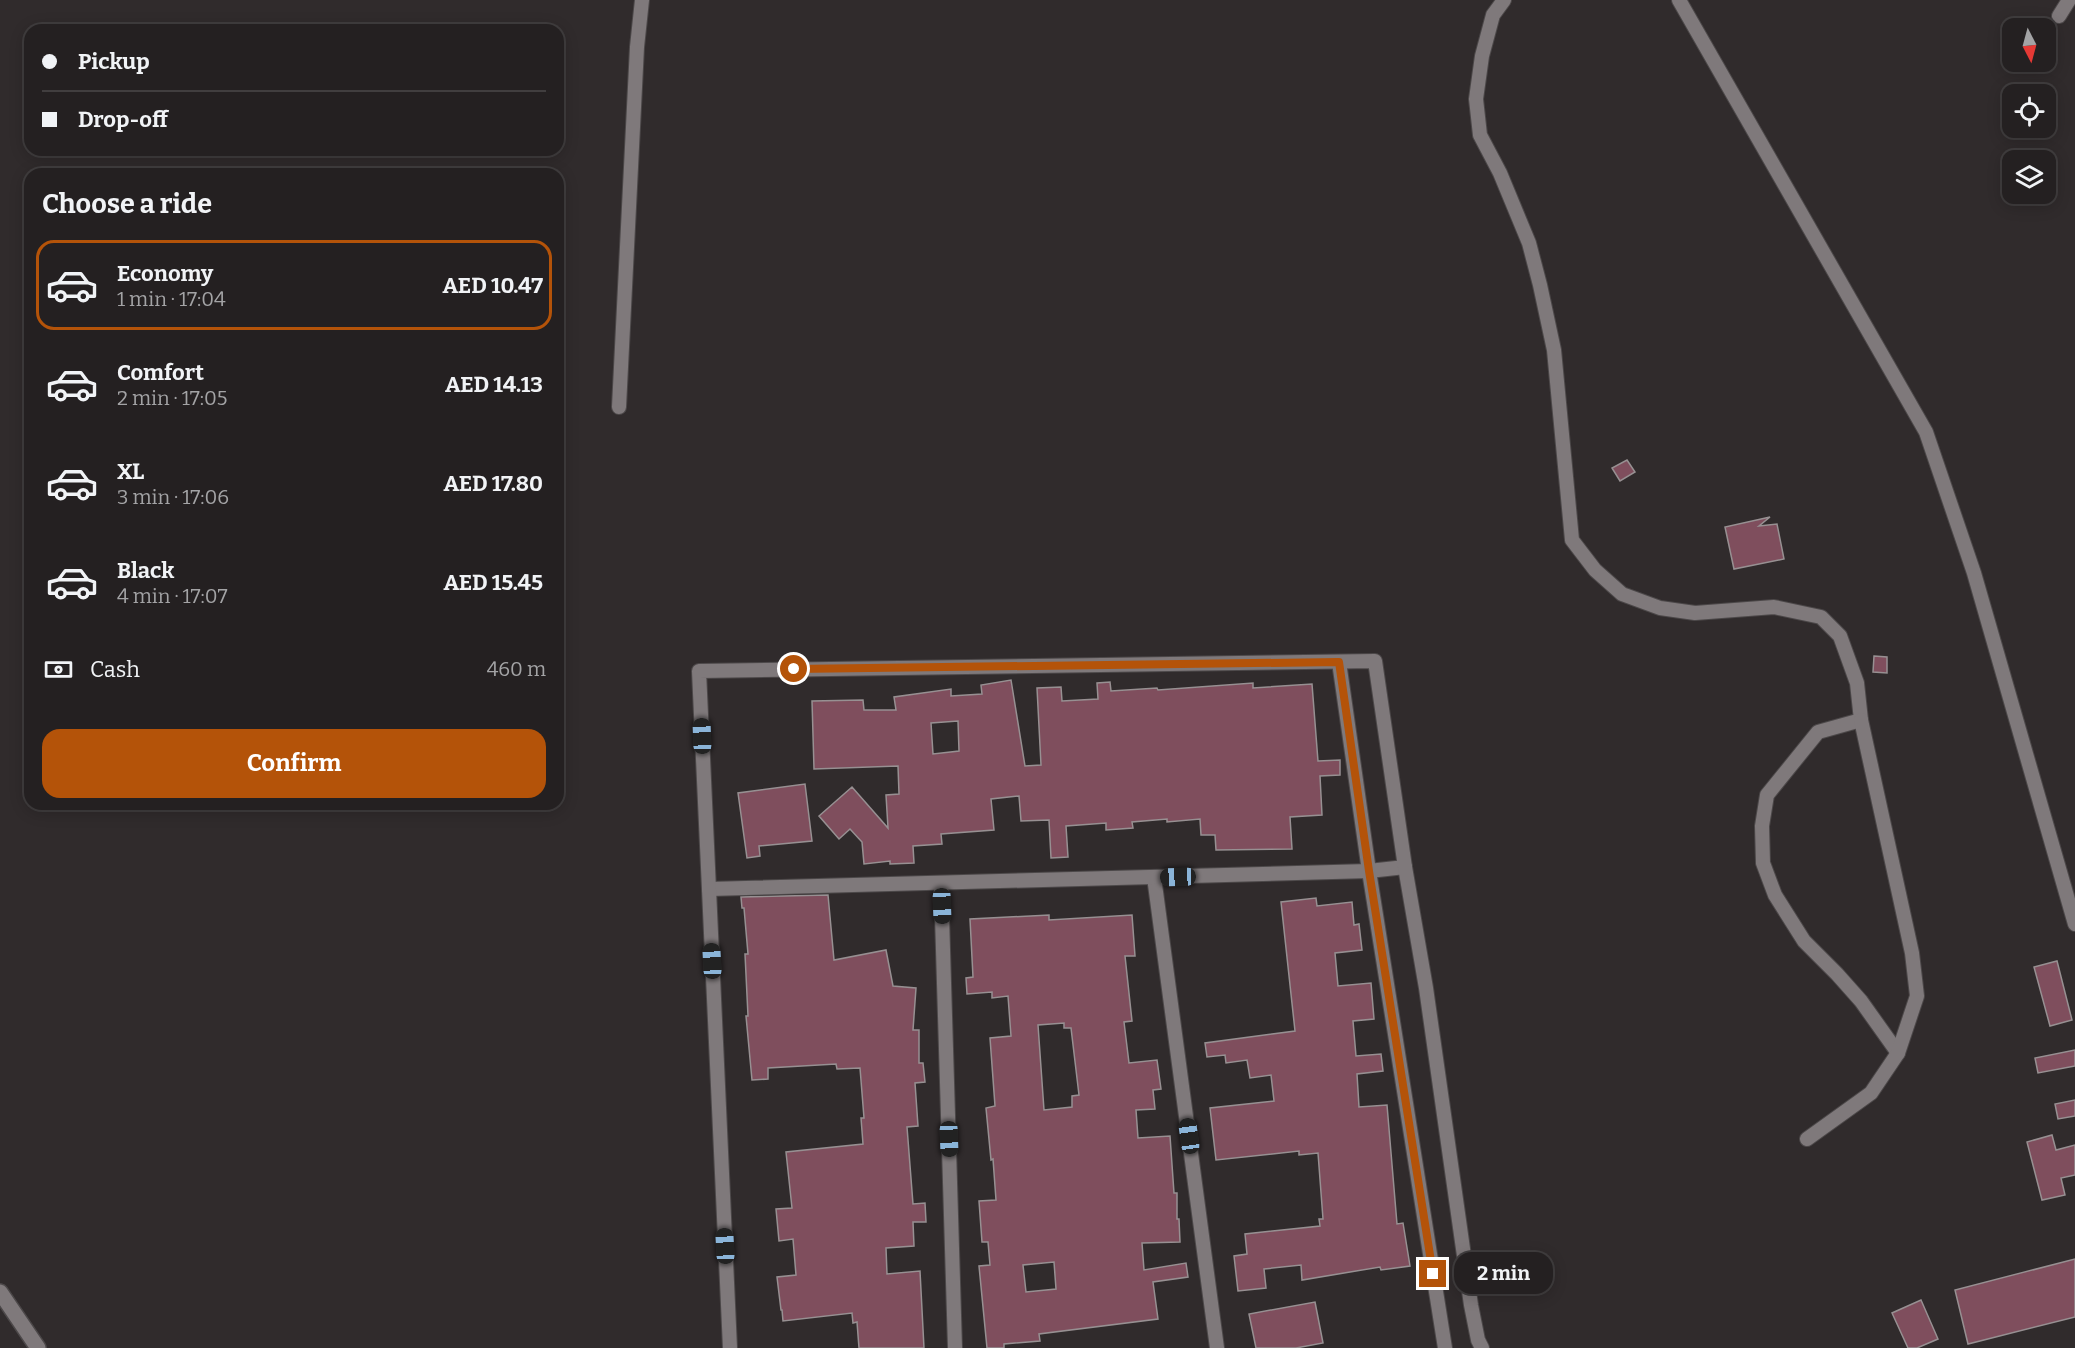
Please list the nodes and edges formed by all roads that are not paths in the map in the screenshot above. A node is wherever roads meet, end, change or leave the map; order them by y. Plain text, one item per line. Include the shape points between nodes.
1 (642, 0) edge
2 (1504, 0) edge
3 (1680, 0) edge
4 (2069, 0) edge
5 (2059, 16) dead end
6 (619, 407) dead end
7 (1339, 662) junction
8 (1861, 720) junction
9 (1405, 867) junction
10 (1369, 871) junction
11 (1154, 877) junction
12 (941, 883) junction
13 (709, 889) junction
14 (2075, 924) edge
15 (1898, 1053) junction
16 (1807, 1139) dead end
17 (0, 1292) edge
18 (38, 1348) edge
19 (730, 1348) edge
20 (955, 1348) edge
21 (1217, 1348) edge
22 (1445, 1348) edge
23 (1482, 1348) edge

1 - 6 street
2 - 8 street via 1493,15 1482,56 1476,99 1480,135 1529,243 1540,285 1554,350 1572,540 1595,570 1622,594 1660,608 1695,613 1774,607 1821,617 1840,636 1857,683
3 - 14 street via 1926,432 1974,573
4 - 5 street
7 - 9 street via 1375,661
7 - 10 street
7 - 13 street via 699,670
8 - 15 street via 1912,953 1917,996
8 - 15 street via 1818,732 1767,795 1762,826 1763,862 1775,895 1804,941 1861,1001
9 - 10 street
9 - 23 street via 1472,1305
10 - 11 street
10 - 22 street
11 - 12 street
11 - 21 street
12 - 13 street
12 - 20 street
13 - 19 street
15 - 16 street via 1871,1093
17 - 18 main road

